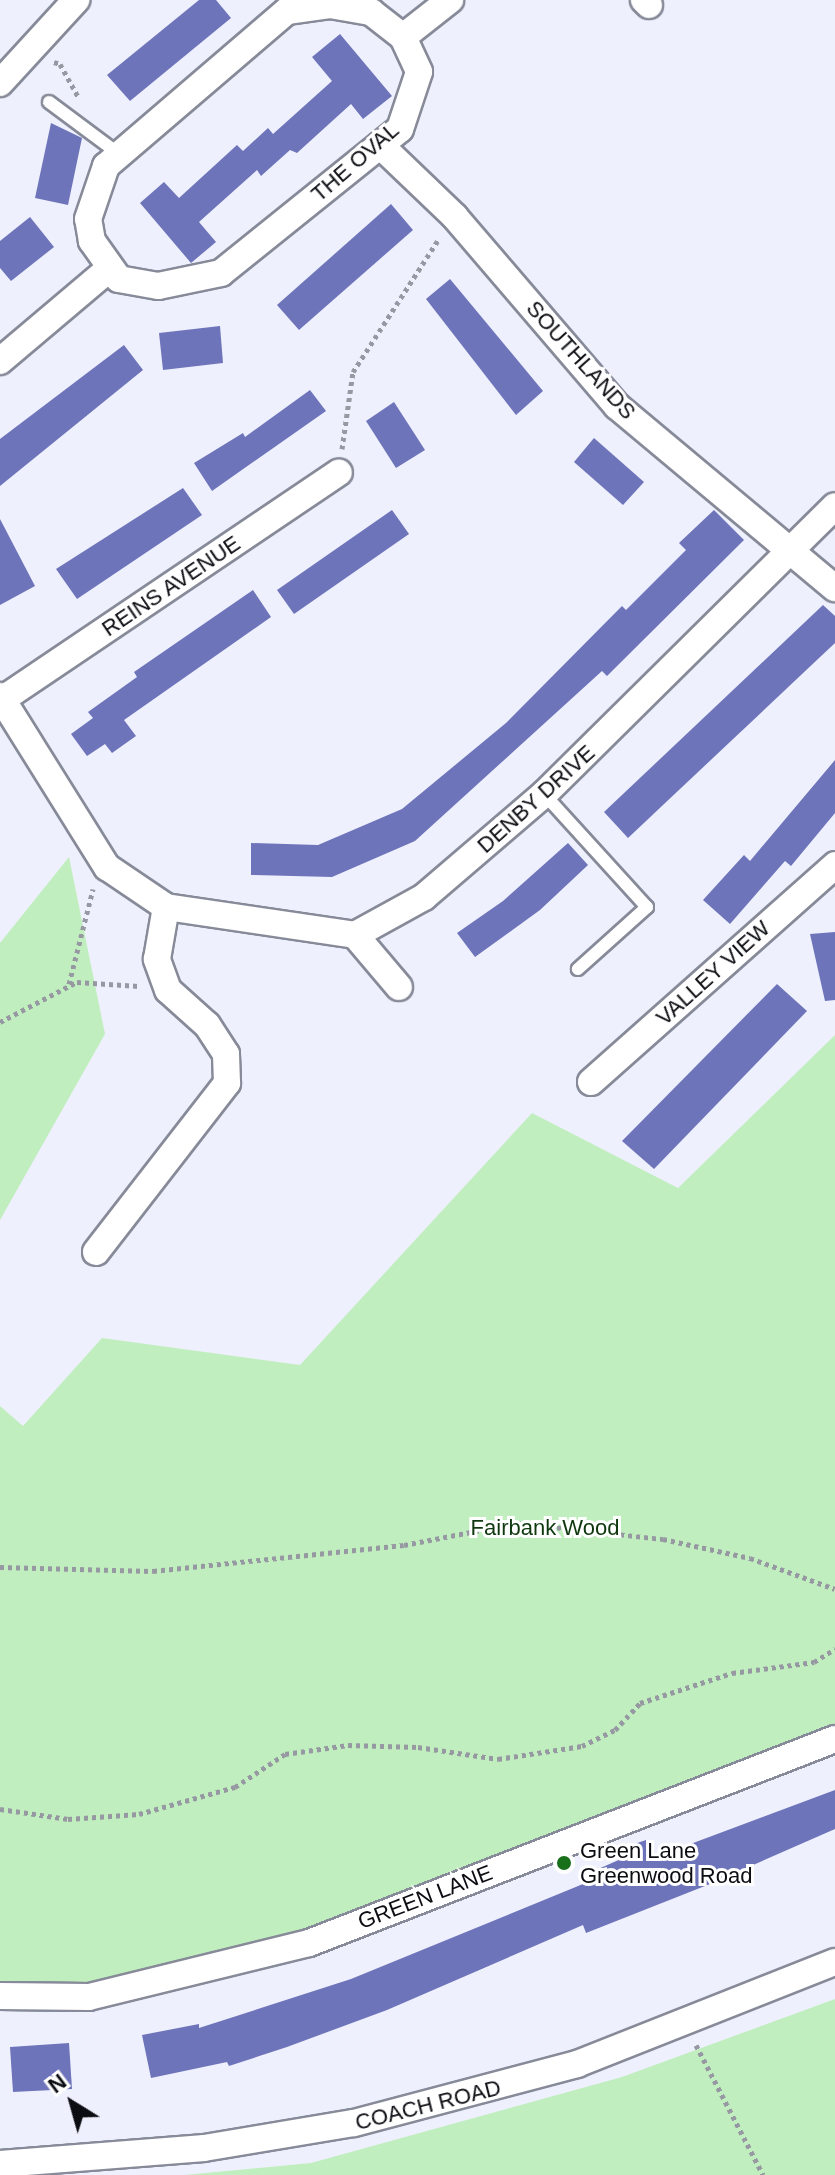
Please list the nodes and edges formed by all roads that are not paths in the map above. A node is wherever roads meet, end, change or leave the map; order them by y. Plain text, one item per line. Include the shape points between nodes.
1 (76, 0) edge
2 (450, 0) edge
3 (285, 6) edge
4 (403, 37) junction
5 (0, 83) edge
6 (49, 102) dead end
7 (380, 145) junction
8 (119, 154) junction
9 (110, 268) junction
10 (0, 361) edge
11 (339, 472) road end
12 (835, 506) edge
13 (790, 549) junction
14 (835, 588) edge
15 (1, 698) edge
16 (544, 794) junction
17 (835, 866) edge
18 (166, 907) junction
19 (355, 935) junction
20 (578, 969) dead end
21 (399, 987) dead end
22 (591, 1082) dead end
23 (96, 1252) dead end
24 (835, 1739) edge
25 (835, 1962) edge
26 (0, 1996) edge
27 (0, 2164) edge

1 - 5 street
2 - 4 street
3 - 4 street, THE OVAL via 330,5 371,12
3 - 8 street, THE OVAL
4 - 7 street, THE OVAL via 419,72 400,129
6 - 8 lane
7 - 9 street, THE OVAL via 221,273 158,286 119,279
7 - 13 street, SOUTHLANDS via 455,217 617,406
8 - 9 street, THE OVAL via 106,166 88,219 92,241
9 - 10 street
11 - 15 street, REINS AVENUE
12 - 13 street, DENBY DRIVE
13 - 14 street, SOUTHLANDS
13 - 16 street, DENBY DRIVE
15 - 18 street via 100,857
16 - 19 street, DENBY DRIVE via 424,897
16 - 20 lane via 647,907
17 - 22 street, VALLEY VIEW
18 - 19 street
18 - 23 street via 157,959 168,990 207,1025 226,1054 227,1083
19 - 21 street
24 - 26 street, GREEN LANE via 309,1943 89,1997
25 - 27 street, COACH ROAD via 514,2084 354,2123 204,2148

